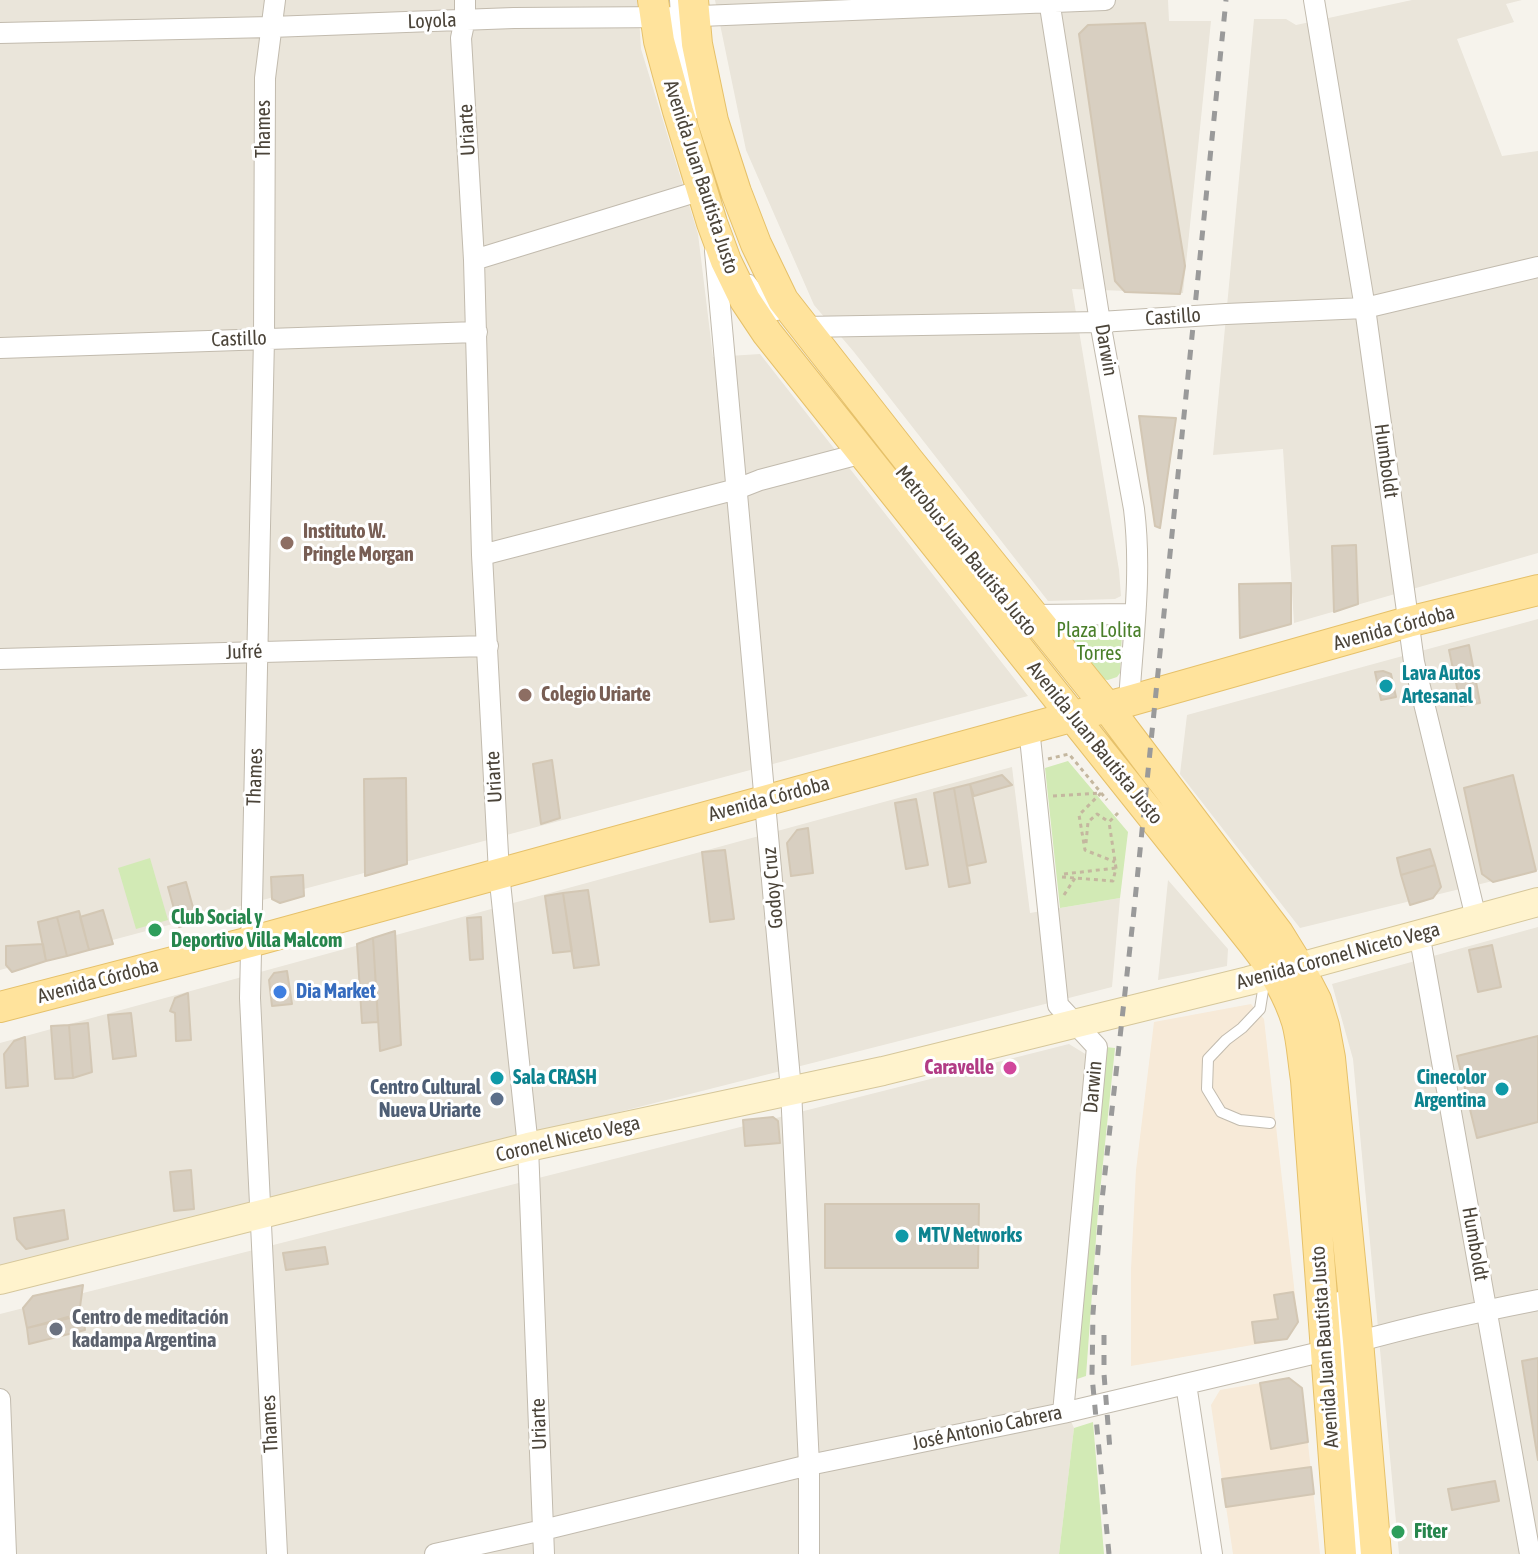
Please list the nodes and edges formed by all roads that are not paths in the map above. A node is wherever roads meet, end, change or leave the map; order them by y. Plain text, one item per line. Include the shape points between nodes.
1 (275, 0) edge
2 (1105, 0) edge
3 (1314, 0) edge
4 (1050, 1) edge
5 (674, 8) edge
6 (465, 10) edge
7 (271, 27) junction
8 (0, 33) edge
9 (699, 132) dead end
10 (702, 190) junction
11 (712, 223) junction
12 (474, 260) junction
13 (1538, 267) edge
14 (748, 276) dead end
15 (1365, 308) junction
16 (1100, 322) junction
17 (793, 325) junction
18 (477, 332) junction
19 (264, 338) junction
20 (0, 348) edge
21 (863, 453) junction
22 (737, 489) junction
23 (482, 555) junction
24 (1538, 590) edge
25 (1135, 614) junction
26 (1032, 615) junction
27 (1408, 622) junction
28 (488, 646) junction
29 (259, 651) junction
30 (0, 659) edge
31 (1096, 710) junction
32 (1029, 728) junction
33 (1115, 752) dead end
34 (764, 800) junction
35 (499, 873) junction
36 (1538, 902) edge
37 (1476, 918) junction
38 (1419, 933) junction
39 (250, 942) junction
40 (1284, 974) junction
41 (0, 1007) edge
42 (1138, 1008) joint
43 (1074, 1023) junction
44 (791, 1090) junction
45 (1270, 1123) dead end
46 (528, 1147) junction
47 (260, 1213) junction
48 (0, 1280) edge
49 (1337, 1283) dead end
50 (1538, 1300) edge
51 (1486, 1310) junction
52 (1342, 1346) junction
53 (1186, 1384) junction
54 (0, 1399) edge
55 (1063, 1413) junction
56 (809, 1465) junction
57 (543, 1530) junction
58 (6, 1554) edge
59 (277, 1554) edge
60 (435, 1554) edge
61 (544, 1554) edge
62 (809, 1554) edge
63 (1212, 1554) edge
64 (1341, 1554) edge
65 (1360, 1554) edge
66 (1376, 1554) edge
67 (1530, 1554) edge

1 - 7 street, Thames
2 - 4 street, Loyola
3 - 15 street, Humboldt
4 - 5 street, Loyola
4 - 16 street, Darwin
5 - 6 street, Loyola
5 - 9 lane
5 - 10 main road, Avenida Juan Bautista Justo via 659,41
5 - 17 main road, Avenida Juan Bautista Justo via 699,58 736,192
6 - 7 street, Loyola
6 - 12 street, Uriarte via 461,38
7 - 8 street, Loyola
7 - 19 street, Thames via 265,78
10 - 11 main road, Avenida Juan Bautista Justo
10 - 12 street
11 - 21 main road, Avenida Juan Bautista Justo via 745,300
11 - 22 street, Godoy Cruz
12 - 18 street, Uriarte
13 - 15 street, Castillo
14 - 17 lane
15 - 16 street, Castillo
15 - 27 street, Humboldt
16 - 17 street, Castillo
16 - 25 street, Darwin via 1136,523
17 - 26 main road, Avenida Juan Bautista Justo
18 - 19 street, Castillo
18 - 23 street, Uriarte
19 - 20 street, Castillo
19 - 29 street, Thames
21 - 22 street
21 - 31 main road, Avenida Juan Bautista Justo
22 - 23 street
22 - 34 street, Godoy Cruz
23 - 28 street, Uriarte
24 - 27 main road, Avenida Córdoba
25 - 26 street
25 - 31 street, Darwin
26 - 31 main road, Avenida Juan Bautista Justo
27 - 31 main road, Avenida Córdoba
27 - 37 street, Humboldt
28 - 29 street, Jufré
28 - 35 street, Uriarte
29 - 30 street, Jufré
29 - 39 street, Thames
31 - 32 main road, Avenida Córdoba
31 - 40 main road, Avenida Juan Bautista Justo via 1254,944
32 - 34 main road, Avenida Córdoba
32 - 43 street, Darwin via 1058,1005
33 - 40 lane
34 - 35 main road, Avenida Córdoba
34 - 44 street, Godoy Cruz
35 - 39 main road, Avenida Córdoba
35 - 46 street, Uriarte
36 - 37 street, Avenida Coronel Niceto Vega
37 - 38 street, Avenida Coronel Niceto Vega
38 - 40 street, Avenida Coronel Niceto Vega
38 - 51 street, Humboldt
39 - 41 main road, Avenida Córdoba
39 - 47 street, Thames
40 - 42 street, Avenida Coronel Niceto Vega
40 - 45 lane via 1260,1009 1208,1059 1207,1089 1221,1112
40 - 52 main road, Avenida Juan Bautista Justo via 1316,1000 1330,1058
42 - 43 street, Coronel Niceto Vega
43 - 44 street, Coronel Niceto Vega
43 - 55 street, Darwin via 1097,1047
44 - 46 street, Coronel Niceto Vega
44 - 56 street, Godoy Cruz
46 - 47 street, Coronel Niceto Vega
46 - 57 street, Uriarte
47 - 48 street, Coronel Niceto Vega
47 - 59 street, Thames
49 - 52 lane
50 - 51 street, José Antonio Cabrera
51 - 52 street, José Antonio Cabrera
51 - 67 street, Humboldt
52 - 53 street, José Antonio Cabrera
52 - 64 main road, Avenida Juan Bautista Justo
52 - 65 lane
52 - 66 main road, Avenida Juan Bautista Justo
53 - 55 street, José Antonio Cabrera
53 - 63 street
54 - 58 street
55 - 56 street, José Antonio Cabrera
56 - 57 street, José Antonio Cabrera
56 - 62 street, Godoy Cruz
57 - 60 street, José Antonio Cabrera
57 - 61 street, Uriarte

